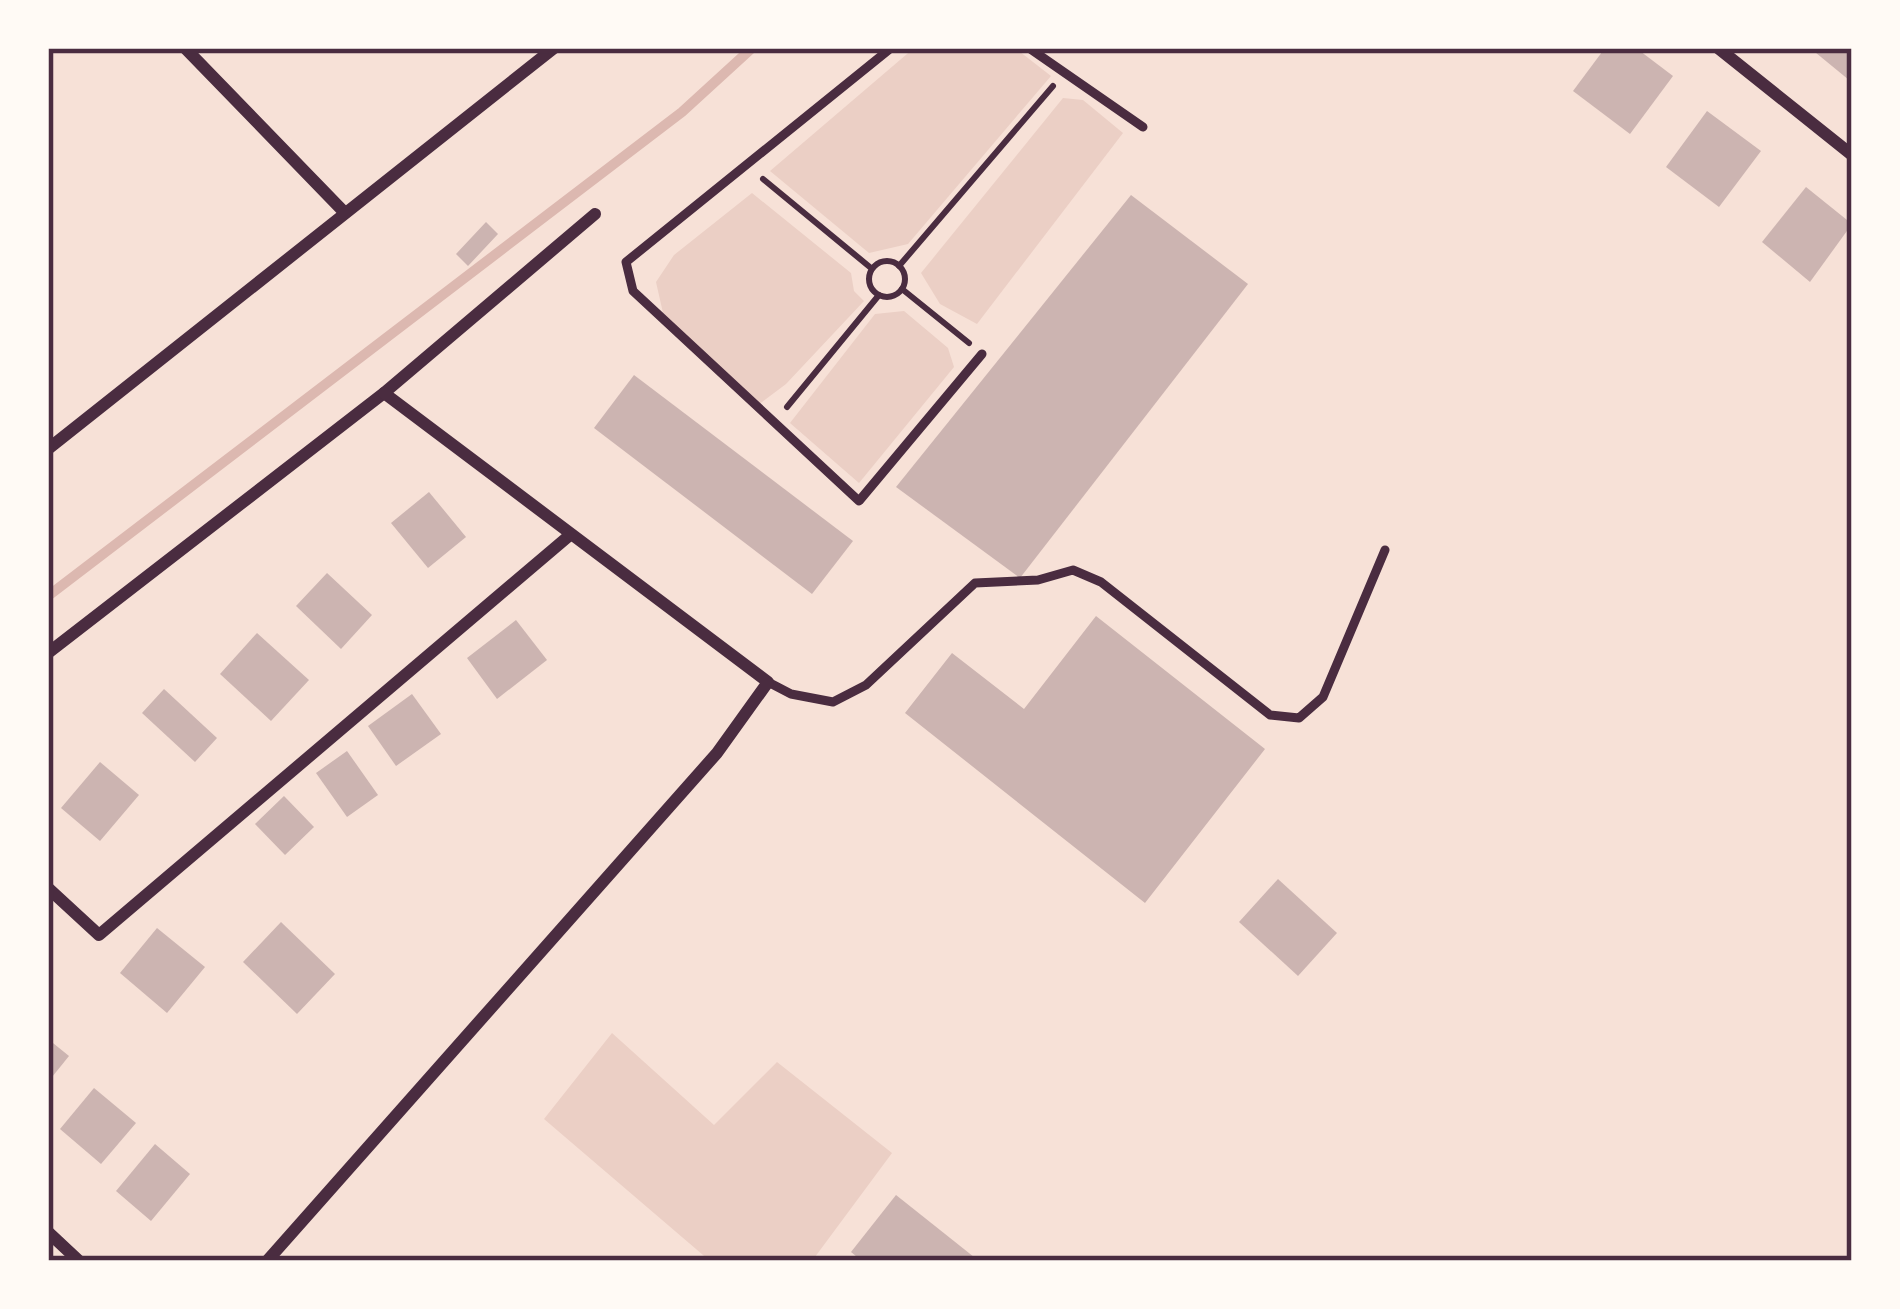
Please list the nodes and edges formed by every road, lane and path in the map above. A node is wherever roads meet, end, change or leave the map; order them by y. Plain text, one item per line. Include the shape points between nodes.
1 (185, 48) edge
2 (554, 48) edge
3 (891, 48) edge
4 (1029, 48) edge
5 (1718, 48) edge
6 (1064, 73) junction
7 (1143, 127) dead end
8 (1852, 155) edge
9 (744, 164) junction
10 (345, 213) junction
11 (595, 214) dead end
12 (899, 266) junction
13 (871, 268) junction
14 (902, 289) junction
15 (879, 295) junction
16 (982, 354) joint
17 (384, 393) junction
18 (774, 422) junction
19 (48, 449) edge
20 (570, 535) junction
21 (1385, 550) dead end
22 (48, 653) edge
23 (768, 682) junction
24 (48, 888) edge
25 (48, 1232) edge
26 (79, 1261) edge
27 (267, 1261) edge

1 - 10 street
2 - 10 street
3 - 9 lane
4 - 6 lane
5 - 8 street
6 - 7 lane
6 - 12 path
9 - 13 path
9 - 18 lane via 626,262 633,291
10 - 19 street
11 - 17 street
12 - 13 path via 881,260
12 - 14 path
13 - 15 path via 868,281
14 - 15 path
14 - 16 path
15 - 18 path
16 - 18 lane via 859,501
17 - 20 street
17 - 22 street
20 - 23 street
20 - 24 street via 99,935
21 - 23 lane via 1323,698 1298,718 1270,715 1101,582 1073,570 975,584 866,685 833,702
23 - 27 street via 701,771
25 - 26 street

